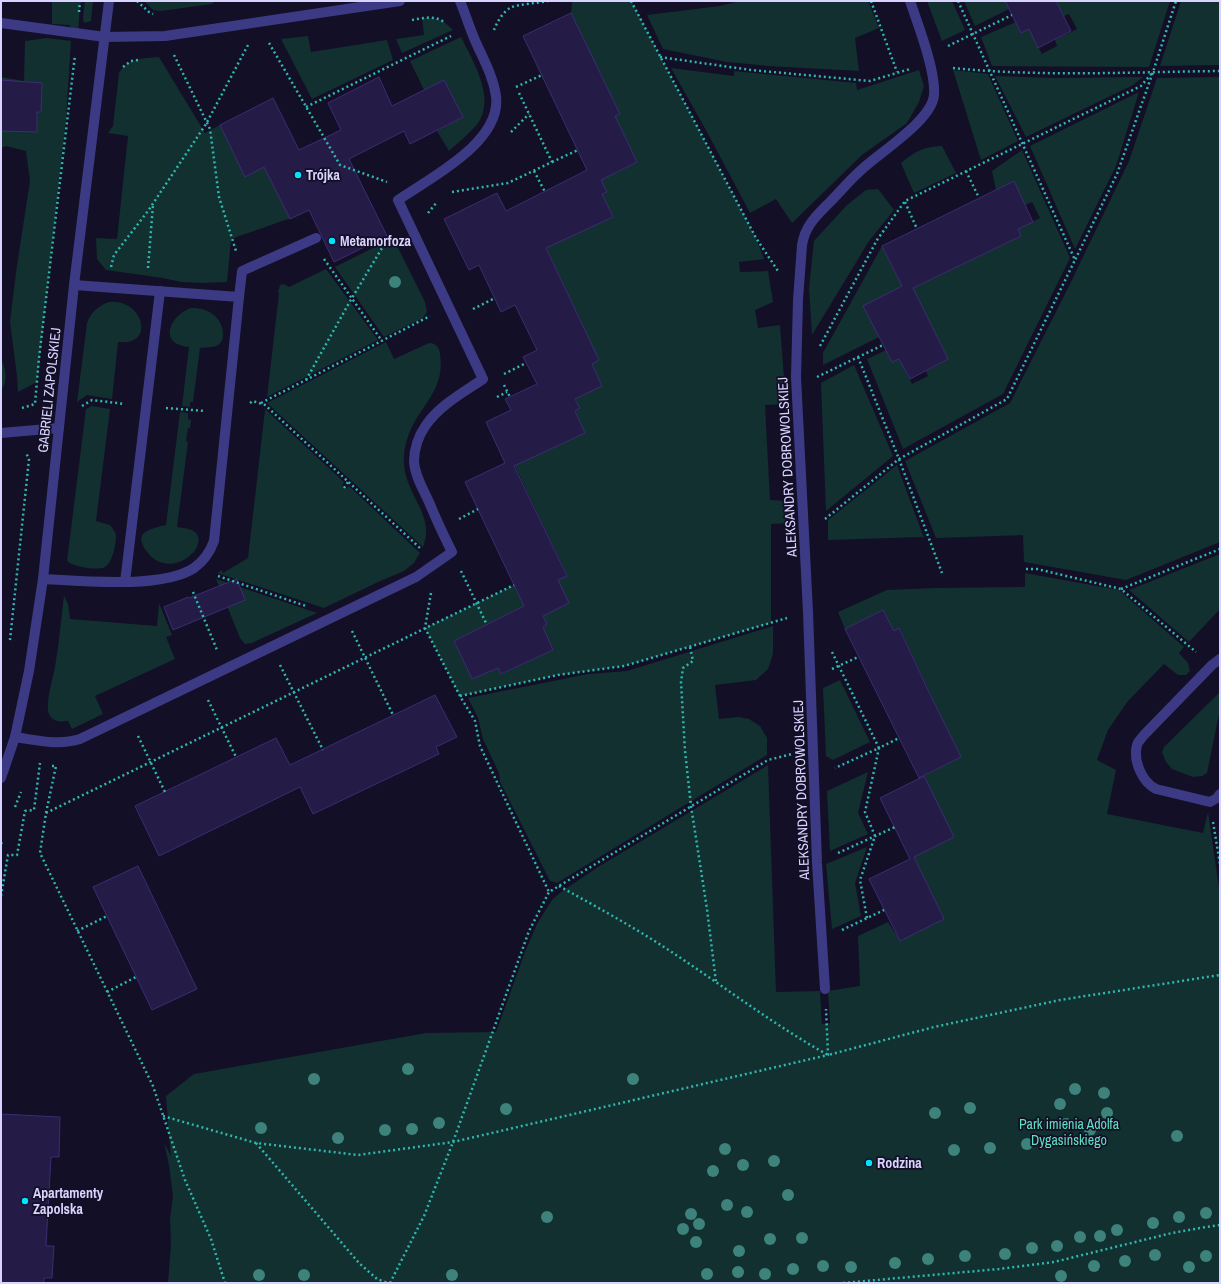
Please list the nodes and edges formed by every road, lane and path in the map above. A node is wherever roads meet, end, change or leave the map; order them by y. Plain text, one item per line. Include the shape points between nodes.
1 (80, 1) edge
2 (109, 1) edge
3 (137, 1) edge
4 (400, 1) edge
5 (460, 1) edge
6 (548, 1) edge
7 (631, 1) edge
8 (871, 1) edge
9 (910, 1) edge
10 (958, 1) edge
11 (1176, 1) edge
12 (1012, 15) dead end
13 (158, 16) dead end
14 (406, 20) dead end
15 (1, 23) edge
16 (448, 25) dead end
17 (494, 31) dead end
18 (78, 34) junction
19 (456, 34) dead end
20 (973, 34) junction
21 (105, 37) junction
22 (274, 40) dead end
23 (249, 44) dead end
24 (174, 55) dead end
25 (927, 56) junction
26 (660, 57) junction
27 (145, 59) dead end
28 (951, 67) dead end
29 (916, 68) dead end
30 (121, 70) dead end
31 (990, 71) junction
32 (1220, 71) edge
33 (897, 72) junction
34 (1153, 72) junction
35 (542, 75) dead end
36 (513, 80) dead end
37 (516, 87) junction
38 (306, 107) junction
39 (207, 121) junction
40 (1023, 144) junction
41 (578, 150) dead end
42 (552, 162) junction
43 (534, 171) junction
44 (966, 171) junction
45 (412, 191) junction
46 (447, 192) dead end
47 (545, 192) dead end
48 (979, 198) dead end
49 (439, 200) dead end
50 (905, 202) junction
51 (153, 204) junction
52 (427, 220) dead end
53 (917, 229) dead end
54 (313, 239) joint
55 (385, 243) dead end
56 (1075, 260) junction
57 (242, 271) junction
58 (74, 285) junction
59 (107, 287) junction
60 (147, 291) junction
61 (160, 291) junction
62 (239, 297) junction
63 (352, 298) junction
64 (495, 298) dead end
65 (798, 300) junction
66 (449, 306) junction
67 (469, 311) dead end
68 (382, 341) junction
69 (883, 345) dead end
70 (816, 353) dead end
71 (858, 357) junction
72 (526, 363) dead end
73 (816, 371) dead end
74 (500, 376) dead end
75 (306, 380) junction
76 (507, 392) dead end
77 (495, 398) dead end
78 (92, 400) dead end
79 (35, 404) dead end
80 (260, 404) junction
81 (146, 406) junction
82 (227, 413) junction
83 (59, 428) junction
84 (1, 433) edge
85 (25, 451) dead end
86 (899, 459) junction
87 (348, 482) junction
88 (344, 488) dead end
89 (455, 513) dead end
90 (458, 519) dead end
91 (821, 522) dead end
92 (1220, 549) edge
93 (452, 552) junction
94 (436, 563) junction
95 (195, 568) junction
96 (1026, 569) dead end
97 (185, 573) junction
98 (942, 573) dead end
99 (43, 579) junction
100 (125, 582) junction
101 (514, 585) dead end
102 (1121, 589) junction
103 (476, 603) junction
104 (808, 612) junction
105 (340, 614) junction
106 (487, 625) dead end
107 (425, 628) junction
108 (9, 645) dead end
109 (271, 647) junction
110 (690, 647) junction
111 (830, 647) dead end
112 (858, 656) dead end
113 (365, 657) junction
114 (1216, 662) edge
115 (839, 666) junction
116 (224, 669) junction
117 (811, 679) junction
118 (199, 681) junction
119 (294, 692) junction
120 (460, 696) junction
121 (128, 715) junction
122 (393, 715) dead end
123 (222, 727) junction
124 (15, 737) junction
125 (899, 738) dead end
126 (813, 748) junction
127 (879, 748) junction
128 (322, 750) dead end
129 (236, 757) dead end
130 (151, 762) junction
131 (36, 763) dead end
132 (48, 765) dead end
133 (1, 778) edge
134 (814, 778) junction
135 (21, 792) dead end
136 (165, 792) dead end
137 (1220, 794) edge
138 (1210, 802) junction
139 (690, 806) junction
140 (15, 807) dead end
141 (46, 813) junction
142 (895, 827) dead end
143 (875, 836) junction
144 (3, 840) dead end
145 (1, 844) edge
146 (818, 863) junction
147 (1220, 864) edge
148 (558, 886) junction
149 (549, 892) junction
150 (1, 896) edge
151 (884, 910) dead end
152 (107, 916) dead end
153 (77, 930) junction
154 (1220, 975) edge
155 (136, 978) dead end
156 (716, 982) junction
157 (825, 989) joint
158 (107, 992) junction
159 (828, 1055) junction
160 (163, 1116) junction
161 (453, 1142) junction
162 (256, 1143) junction
163 (1220, 1226) edge
164 (225, 1283) edge
165 (389, 1283) edge
166 (843, 1283) edge

1 - 18 path
2 - 21 street, GABRIELI ZAPOLSKIEJ
3 - 13 path
4 - 21 street via 165,36
5 - 45 street via 492,80 496,96 494,115 486,132 462,157
6 - 17 path via 511,7 496,24
7 - 26 path
8 - 33 path
9 - 25 street, ALEKSANDRY DOBROWOLSKIEJ
10 - 20 path
11 - 34 path
12 - 20 path
14 - 16 path via 428,17 442,20
15 - 18 street
18 - 21 street
18 - 79 path via 66,119
19 - 38 path
20 - 25 path
20 - 31 path
21 - 58 street, GABRIELI ZAPOLSKIEJ
22 - 38 path via 268,42
23 - 39 path
24 - 39 path
25 - 65 street, ALEKSANDRY DOBROWOLSKIEJ via 934,85 931,106 918,123 859,171 811,221 803,237
26 - 33 path via 751,70 870,81
26 - 65 path via 756,238
27 - 30 path via 131,61
28 - 31 path
29 - 33 path
31 - 34 path
31 - 40 path
32 - 34 path
34 - 40 path via 1141,86
34 - 56 path via 1117,174
35 - 37 path
36 - 37 path
37 - 42 path
38 - 45 path via 340,165
39 - 51 path
39 - 57 path via 219,197
40 - 44 path
40 - 56 path
41 - 42 path
42 - 43 path
43 - 46 path via 508,183
43 - 47 path
44 - 48 path
44 - 50 path
45 - 66 street via 398,200
49 - 52 path via 428,213
50 - 53 path
50 - 70 path via 877,240
51 - 59 path via 114,255
51 - 60 path
54 - 57 street
54 - 63 path
55 - 63 path
56 - 86 path via 1006,399
57 - 62 street
58 - 59 street
58 - 83 street, GABRIELI ZAPOLSKIEJ
59 - 60 street
60 - 61 street
61 - 62 street
61 - 81 street
62 - 82 street
63 - 68 path
63 - 75 path
64 - 67 path
65 - 104 street, ALEKSANDRY DOBROWOLSKIEJ via 796,377
66 - 68 path
66 - 93 street via 483,379 442,408 426,424 417,441 414,462 419,481
68 - 75 path
69 - 71 path
71 - 73 path via 816,377
71 - 86 path
72 - 74 path
75 - 80 path
76 - 77 path
78 - 81 path
80 - 82 path via 253,401
80 - 87 path via 265,405
81 - 82 path
81 - 100 street
82 - 95 street via 214,541 211,550
83 - 84 street
83 - 99 street, GABRIELI ZAPOLSKIEJ
85 - 108 path via 29,459
86 - 91 path
86 - 98 path
87 - 88 path
87 - 94 path
89 - 90 path
92 - 102 path
93 - 94 street
93 - 103 path
94 - 105 street via 416,577
94 - 107 path
95 - 97 street
95 - 105 path
96 - 102 path via 1037,569
97 - 100 street via 157,580
97 - 116 path
99 - 100 street
99 - 124 street, GABRIELI ZAPOLSKIEJ via 29,671
101 - 103 path
102 - 114 path
103 - 106 path
103 - 107 path
104 - 110 path
104 - 117 street, ALEKSANDRY DOBROWOLSKIEJ
105 - 109 street
105 - 113 path
107 - 113 path
107 - 120 path
109 - 116 street
109 - 119 path
110 - 120 path via 624,666 558,675
110 - 139 path via 694,661 683,668 681,682
111 - 115 path
112 - 115 path
113 - 119 path
113 - 122 path
114 - 138 street via 1144,734 1138,742 1137,750 1140,770 1151,786
115 - 117 path
115 - 127 path
116 - 118 street
117 - 126 street, ALEKSANDRY DOBROWOLSKIEJ
118 - 121 street
118 - 123 path
119 - 123 path
119 - 128 path
120 - 149 path via 475,721 480,746
121 - 124 street via 72,742 59,743
121 - 130 path
123 - 129 path
123 - 130 path
124 - 133 street, GABRIELI ZAPOLSKIEJ
125 - 127 path
126 - 134 street, ALEKSANDRY DOBROWOLSKIEJ
126 - 139 path via 768,760
127 - 134 path
127 - 143 path via 865,812
130 - 136 path
130 - 141 path
131 - 150 path via 40,763 34,810 25,811 17,855 8,855
132 - 141 path via 56,766
134 - 146 street, ALEKSANDRY DOBROWOLSKIEJ
135 - 140 path
137 - 138 street
138 - 147 path
139 - 148 path
139 - 156 path
141 - 153 path via 40,853
142 - 143 path
143 - 146 path
143 - 151 path via 860,880 867,918
144 - 145 path
146 - 157 street, ALEKSANDRY DOBROWOLSKIEJ
148 - 149 path
148 - 156 path via 613,915
149 - 161 path via 529,931
152 - 153 path
153 - 158 path
154 - 159 path via 1053,1002 934,1027
155 - 158 path
156 - 159 path
157 - 159 path
158 - 160 path via 153,1086
159 - 161 path
160 - 162 path
160 - 164 path via 185,1180 211,1239
161 - 162 path via 358,1155
161 - 165 path via 424,1216
162 - 165 path via 358,1263 377,1278
163 - 166 path via 1172,1233 1054,1262 999,1270

